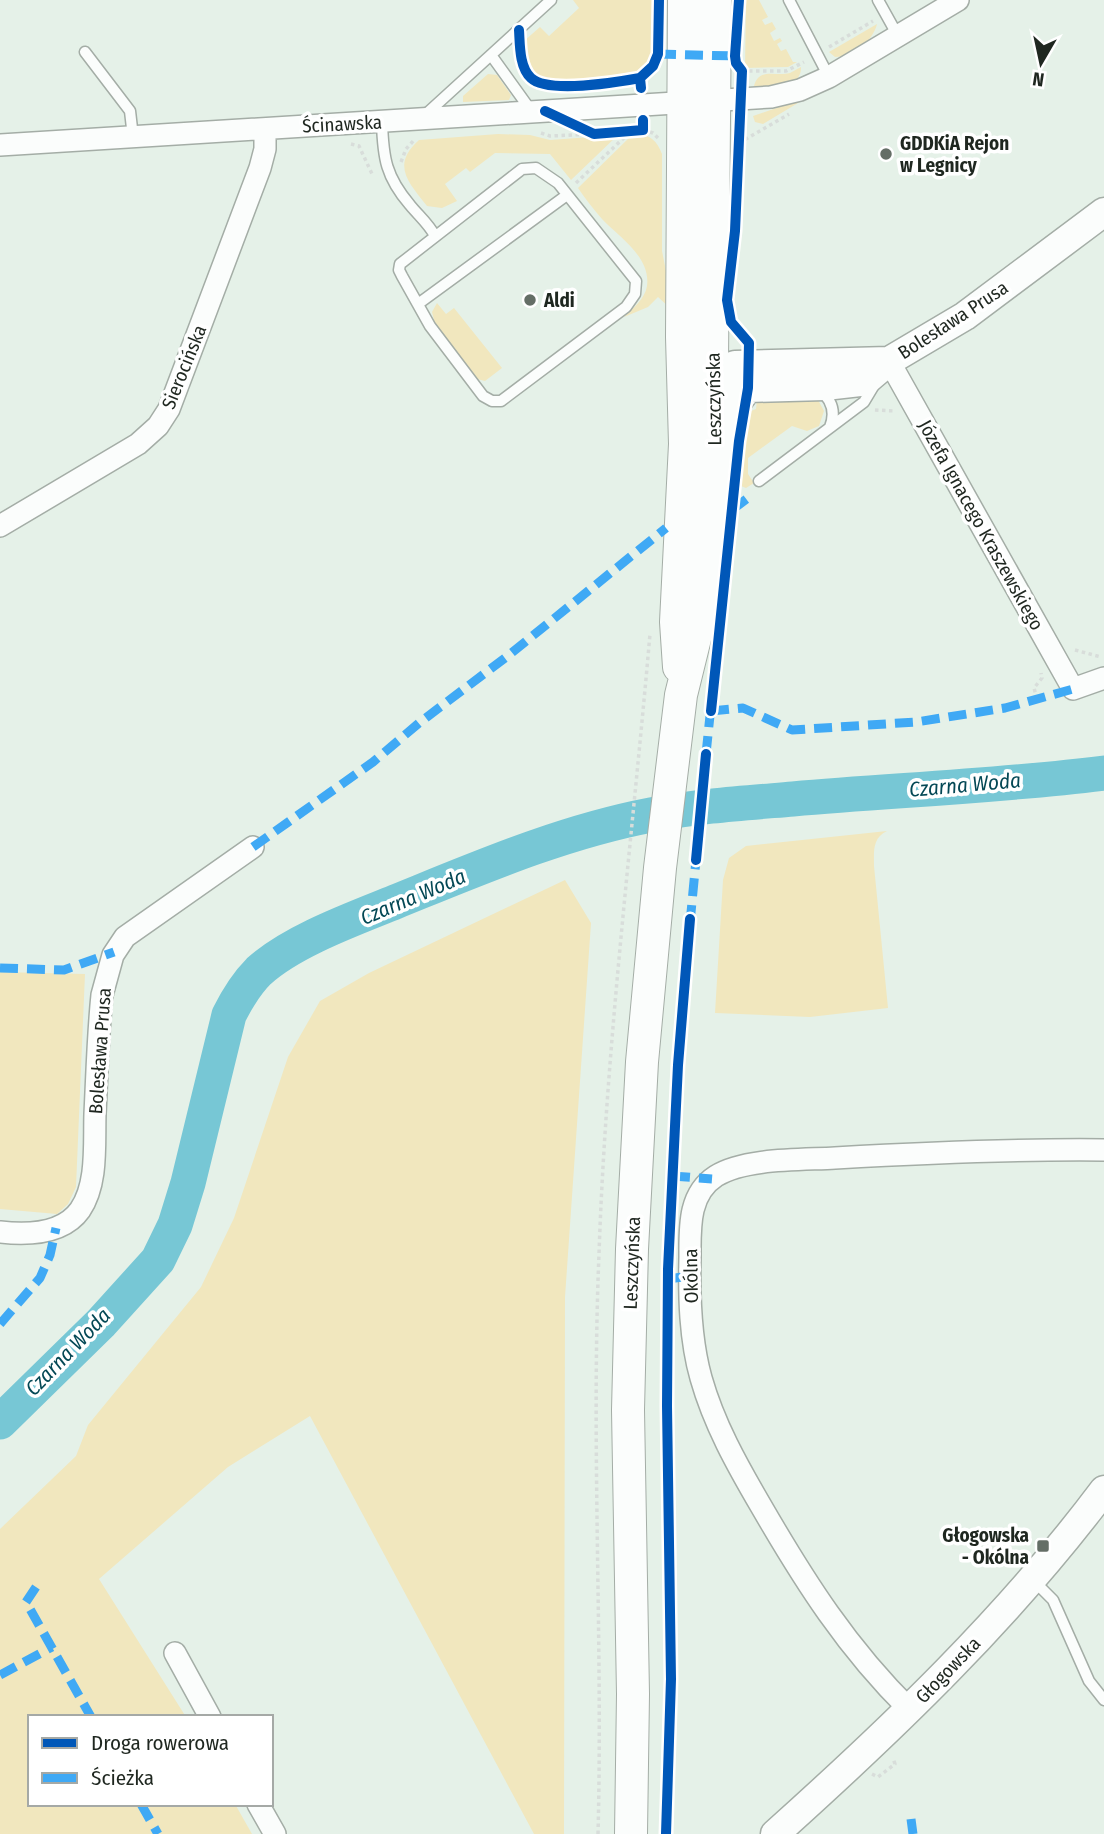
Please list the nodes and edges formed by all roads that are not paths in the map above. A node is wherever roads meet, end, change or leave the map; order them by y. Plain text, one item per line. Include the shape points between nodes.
1 (551, 0) edge
2 (684, 0) edge
3 (715, 0) edge
4 (789, 0) edge
5 (958, 0) edge
6 (883, 2) edge
7 (898, 36) junction
8 (85, 52) dead end
9 (491, 55) junction
10 (829, 76) junction
11 (699, 102) junction
12 (538, 118) junction
13 (382, 122) junction
14 (420, 128) junction
15 (265, 129) junction
16 (134, 137) junction
17 (0, 145) edge
18 (567, 195) junction
19 (1104, 212) edge
20 (435, 236) junction
21 (418, 304) junction
22 (712, 330) junction
23 (682, 337) junction
24 (889, 361) junction
25 (712, 375) junction
26 (748, 376) junction
27 (813, 387) junction
28 (685, 419) junction
29 (830, 427) junction
30 (715, 452) junction
31 (759, 481) dead end
32 (0, 526) edge
33 (1104, 678) edge
34 (681, 695) junction
35 (253, 847) dead end
36 (1104, 1150) edge
37 (0, 1232) edge
38 (1104, 1490) edge
39 (1032, 1579) junction
40 (175, 1653) dead end
41 (1104, 1700) edge
42 (910, 1710) junction
43 (208, 1715) edge
44 (259, 1806) edge
45 (275, 1834) edge
46 (631, 1834) edge
47 (775, 1834) edge

1 - 9 lane
2 - 11 main road
3 - 11 main road
4 - 10 lane
5 - 7 street, Ścinawska
6 - 7 lane
7 - 10 street, Ścinawska
8 - 16 lane via 130,111
9 - 12 lane
9 - 14 lane
10 - 11 street, Ścinawska via 791,93
11 - 12 street, Ścinawska
11 - 22 main road, Leszczyńska
11 - 23 main road, Leszczyńska
12 - 14 street, Ścinawska
13 - 14 street, Ścinawska
13 - 15 street, Ścinawska
13 - 20 lane via 389,175
15 - 16 street, Ścinawska
15 - 32 street, Sierocińska via 260,169 164,417 136,445
16 - 17 street, Ścinawska
18 - 20 lane via 545,172 522,169
18 - 21 lane
18 - 21 lane via 636,281 635,294 626,307 501,401 483,396
19 - 24 street, Bolesława Prusa via 965,316
20 - 21 lane via 400,264
22 - 25 main road, Leszczyńska
22 - 26 street
23 - 25 street via 692,357
23 - 28 main road, Leszczyńska
24 - 26 street
24 - 27 street via 860,382
24 - 29 lane, Bolesława Prusa via 864,402
24 - 33 street, Józefa Ignacego Kraszewskiego via 1073,689
25 - 26 street via 734,365
25 - 28 street via 693,394
25 - 30 main road, Leszczyńska
26 - 27 street
26 - 30 street
27 - 29 lane via 831,403
28 - 34 main road, Leszczyńska via 676,622
29 - 31 lane, Bolesława Prusa
30 - 34 main road, Leszczyńska via 698,626
34 - 46 main road, Leszczyńska via 642,1062 632,1249 628,1410 634,1694
35 - 37 street, Bolesława Prusa via 133,930 114,952 100,1011 87,1197 70,1220 56,1227 40,1232
36 - 42 street, Okólna via 941,1152 752,1165 717,1175 696,1198 690,1234 691,1317 699,1372 718,1425 817,1601
38 - 39 street, Głogowska
39 - 41 lane via 1052,1600 1089,1681
39 - 42 street, Głogowska
40 - 43 street
42 - 47 street, Głogowska
44 - 45 street

